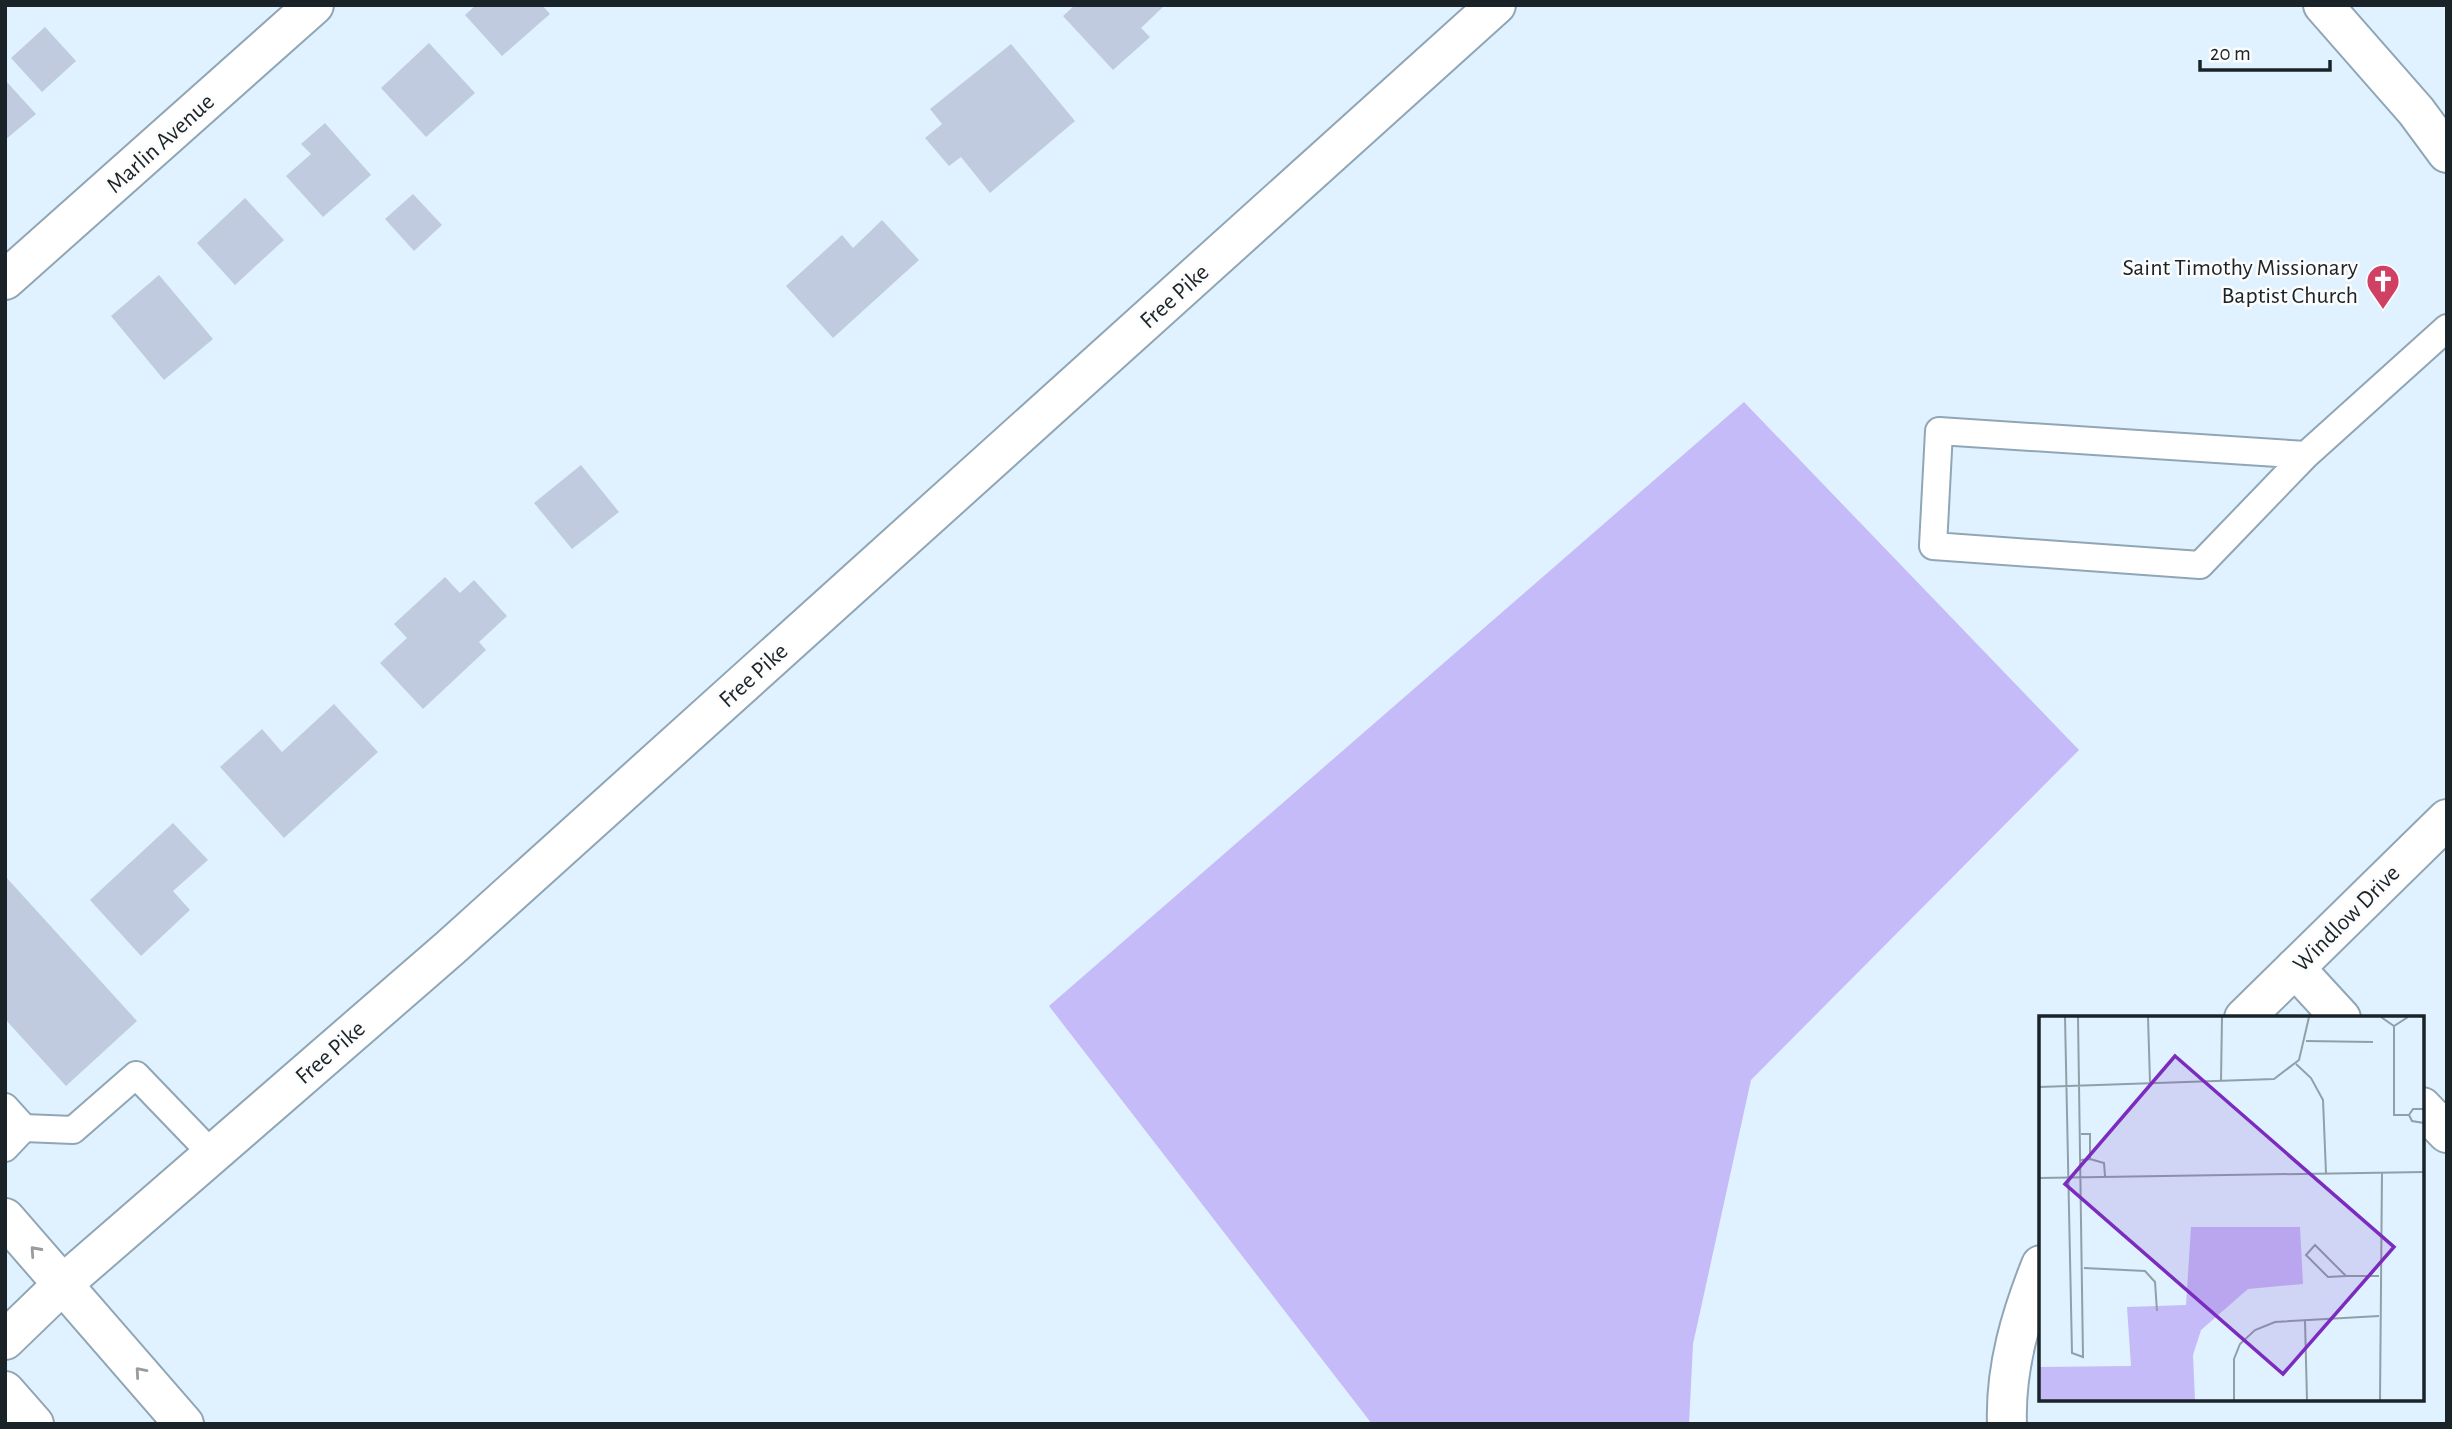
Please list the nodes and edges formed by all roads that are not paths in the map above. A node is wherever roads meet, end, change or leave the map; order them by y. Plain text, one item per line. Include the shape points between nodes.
1 (314, 5) edge
2 (1496, 5) edge
3 (2323, 5) edge
4 (2447, 153) edge
5 (5, 280) edge
6 (2447, 328) edge
7 (2306, 455) junction
8 (2447, 819) edge
9 (2295, 968) junction
10 (2246, 1016) edge
11 (2339, 1016) edge
12 (5, 1107) edge
13 (2424, 1109) edge
14 (24, 1128) junction
15 (2447, 1133) edge
16 (5, 1148) edge
17 (212, 1154) junction
18 (5, 1218) edge
19 (2039, 1270) edge
20 (64, 1283) junction
21 (5, 1340) edge
22 (5, 1391) edge
23 (34, 1424) edge
24 (184, 1424) edge
25 (2007, 1424) edge

1 - 5 main road, Marlin Avenue
2 - 17 main road, Free Pike via 461,939
3 - 4 main road
6 - 7 lane
7 - 7 lane via 1939,430 1933,546 2200,565
8 - 9 main road, Windlow Drive
9 - 10 main road, Windlow Drive
9 - 11 main road
12 - 14 lane
13 - 15 main road
14 - 16 lane
14 - 17 lane via 73,1130 136,1075
17 - 20 main road, Free Pike
20 -> 18 main road
19 - 25 main road via 2024,1307 2011,1363
20 - 21 main road, Free Pike
24 -> 20 main road
22 - 23 main road

